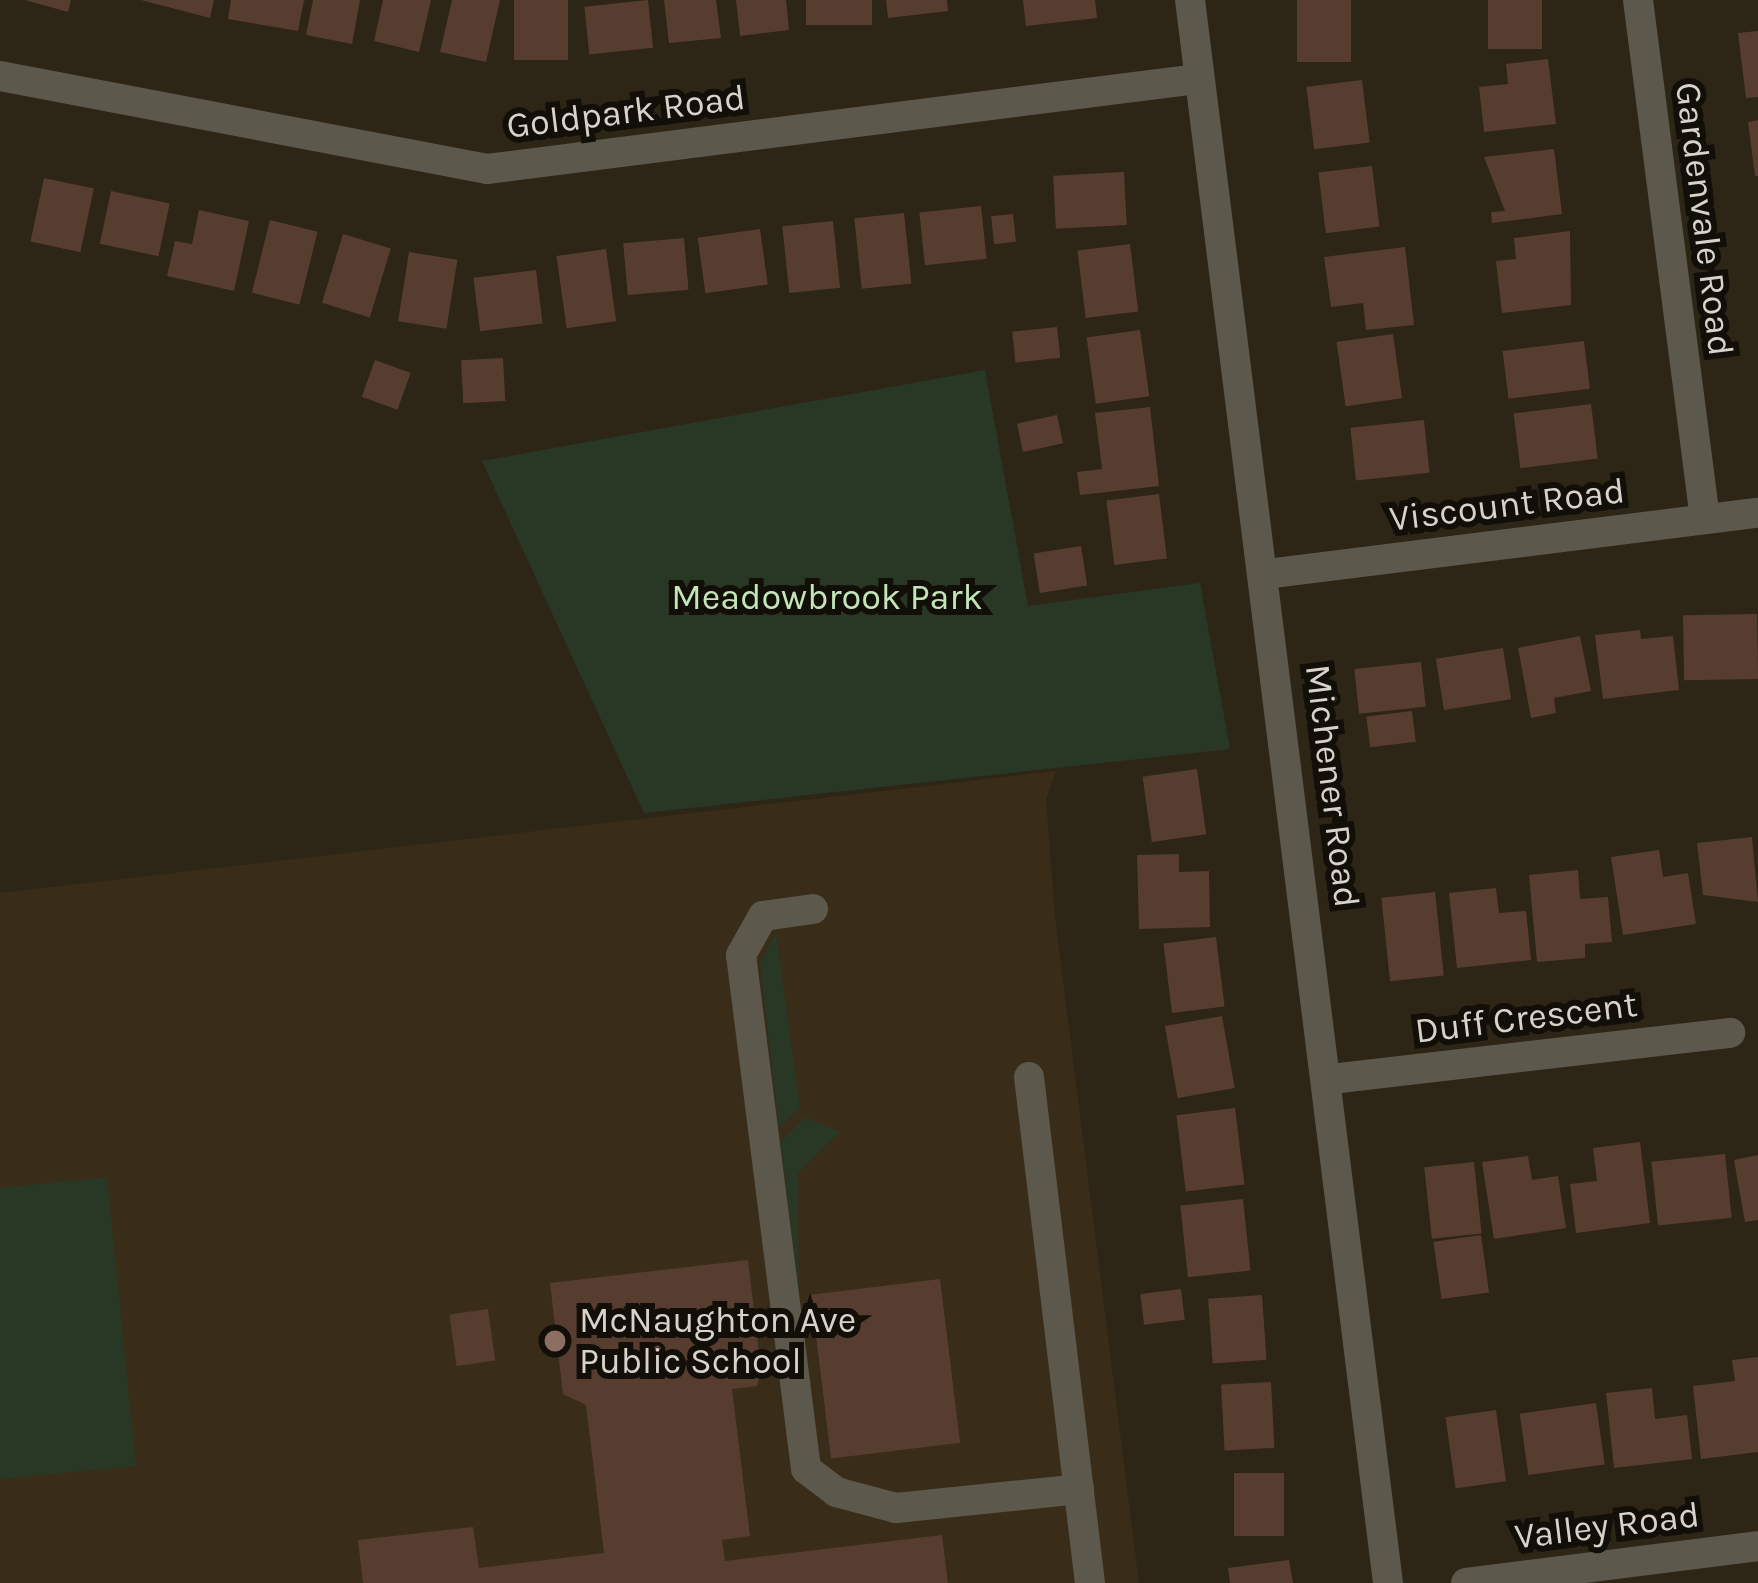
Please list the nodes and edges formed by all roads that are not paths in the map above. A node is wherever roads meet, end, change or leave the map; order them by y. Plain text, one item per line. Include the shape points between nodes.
1 (1190, 0) edge
2 (1638, 0) edge
3 (0, 76) edge
4 (1196, 79) junction
5 (1758, 513) edge
6 (1705, 519) junction
7 (1266, 574) junction
8 (813, 909) dead end
9 (1730, 1033) dead end
10 (1029, 1077) dead end
11 (1330, 1078) junction
12 (1078, 1489) junction
13 (1758, 1546) edge
14 (1090, 1583) edge
15 (1388, 1583) edge
16 (1466, 1583) edge

1 - 4 street, Michener Road
2 - 6 street, Gardenvale Road
3 - 4 street, Goldpark Road via 487,169
4 - 7 street, Michener Road
5 - 6 street, Viscount Road
6 - 7 street, Viscount Road
7 - 11 street, Michener Road
8 - 12 street via 763,916 741,955 806,1469 836,1492 896,1508
9 - 11 street, Duff Crescent
10 - 12 street
11 - 15 street, Michener Road
12 - 14 street
13 - 16 street, Valley Road

